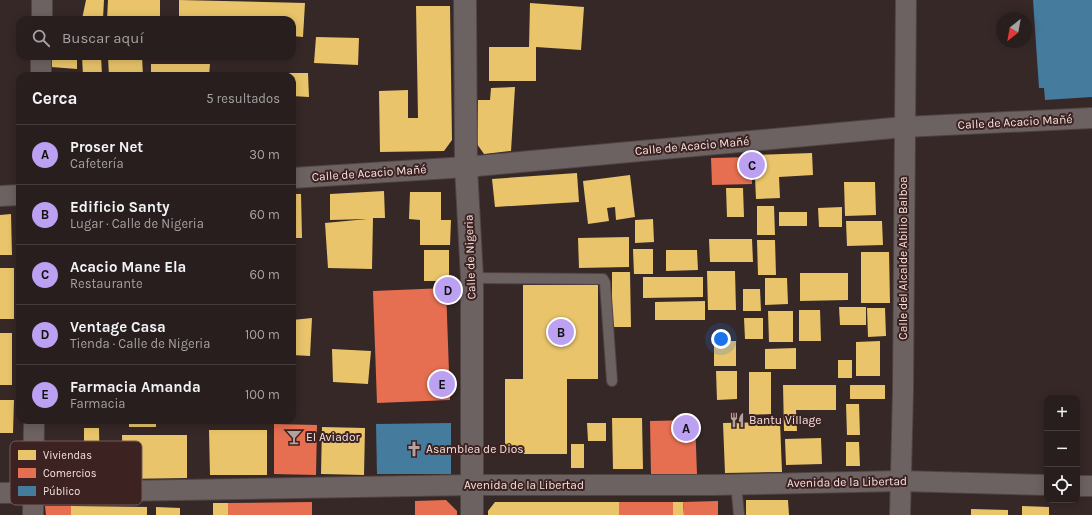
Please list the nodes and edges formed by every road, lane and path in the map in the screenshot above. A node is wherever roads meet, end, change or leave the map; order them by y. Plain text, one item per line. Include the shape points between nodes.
1 (42, 0) edge
2 (465, 0) edge
3 (906, 0) edge
4 (42, 16) edge
5 (41, 60) edge
6 (40, 72) edge
7 (1092, 118) edge
8 (904, 127) junction
9 (466, 167) junction
10 (296, 178) edge
11 (16, 195) edge
12 (0, 196) edge
13 (472, 278) junction
14 (612, 381) dead end
15 (34, 424) edge
16 (34, 441) edge
17 (900, 481) junction
18 (736, 484) junction
19 (472, 485) junction
20 (1044, 485) edge
21 (1080, 486) edge
22 (1092, 486) edge
23 (142, 491) edge
24 (472, 515) edge
25 (739, 515) edge
26 (900, 515) edge

1 - 4 street
2 - 9 street, Calle de Nigeria
3 - 8 street, Calle del Alcalde Abilio Balboa
5 - 6 street
7 - 8 street, Calle de Acacio Mañé
8 - 9 street, Calle de Acacio Mañé
8 - 17 street, Calle del Alcalde Abilio Balboa
9 - 10 street, Calle de Acacio Mañé
9 - 13 street, Calle de Nigeria
11 - 12 street
13 - 14 lane via 603,279 606,283
13 - 19 street, Calle de Nigeria
15 - 16 street
17 - 18 street, Avenida de la Libertad
17 - 20 street, Avenida de la Libertad
17 - 26 street, Calle del Alcalde Abilio Balboa
18 - 19 street, Avenida de la Libertad
18 - 25 lane
19 - 23 street, Avenida de la Libertad
19 - 24 street, Calle de Nigeria
21 - 22 street

